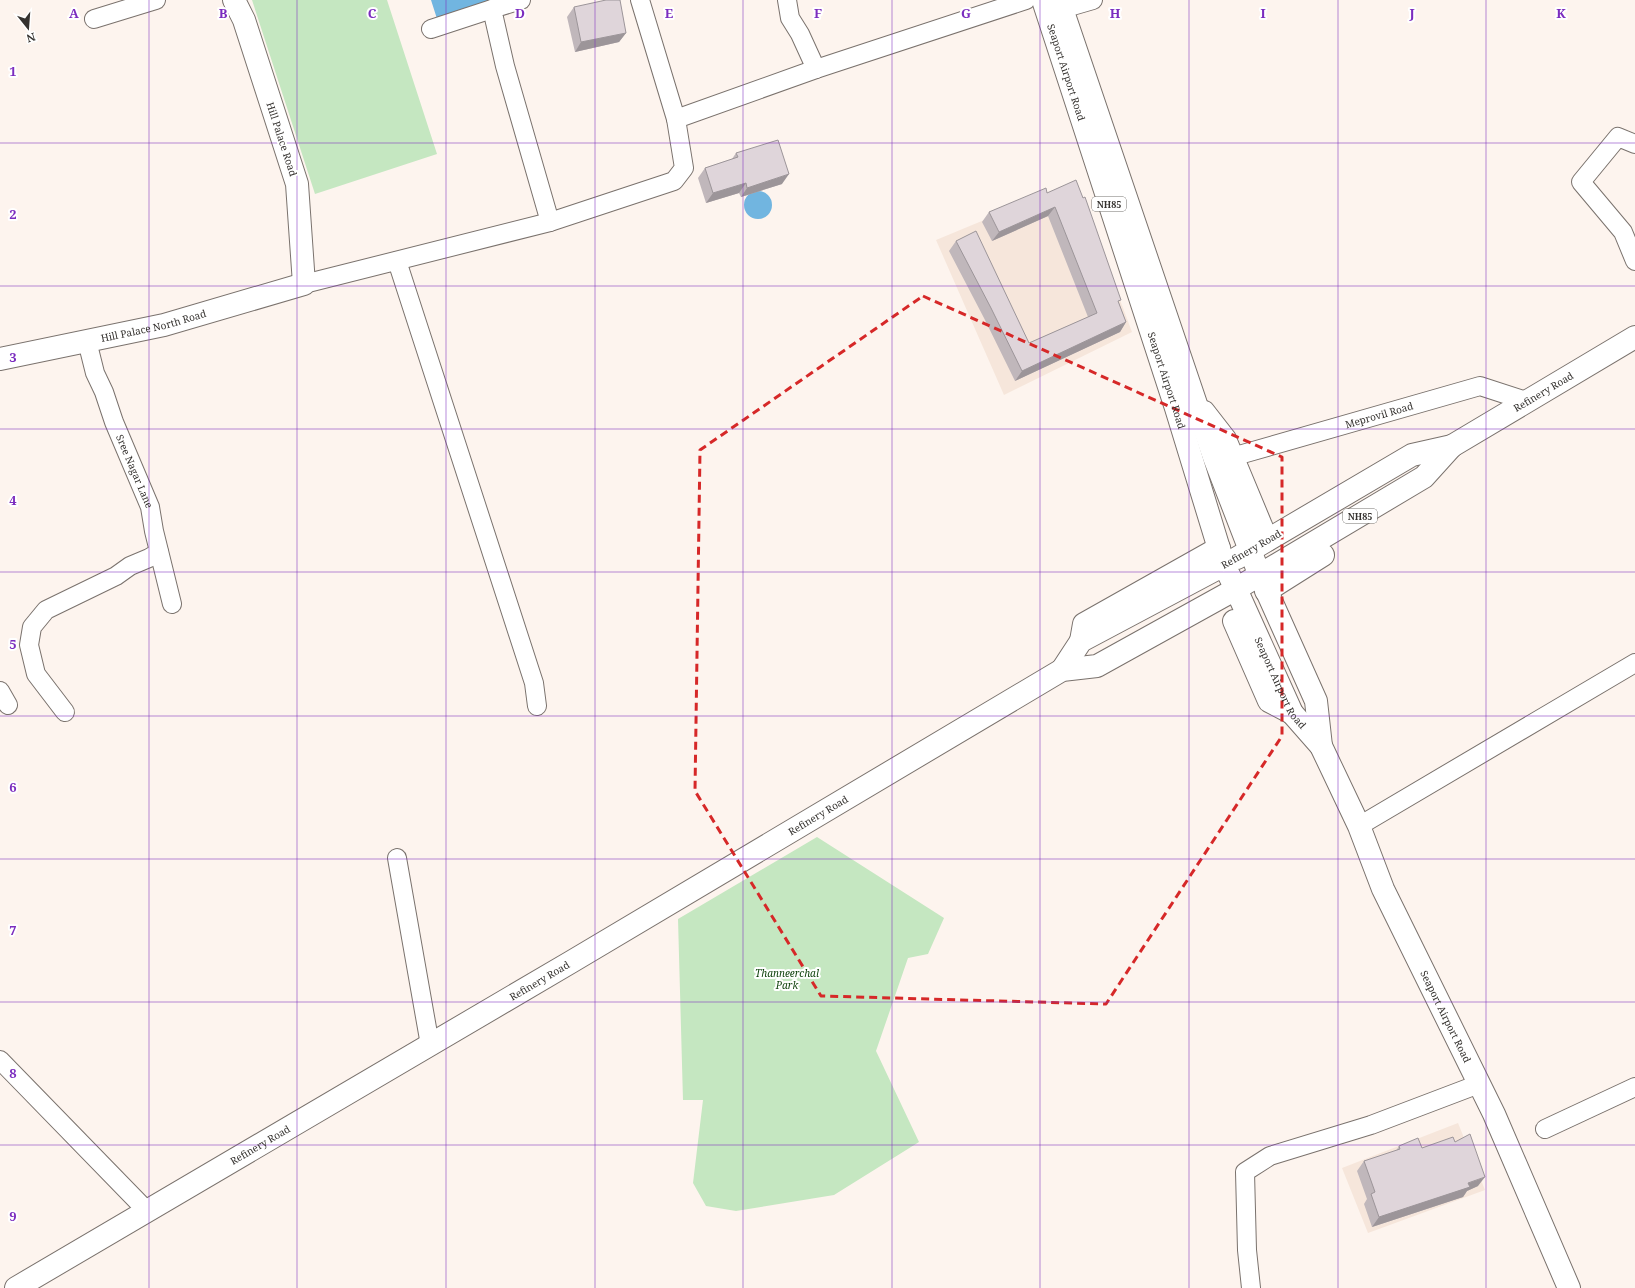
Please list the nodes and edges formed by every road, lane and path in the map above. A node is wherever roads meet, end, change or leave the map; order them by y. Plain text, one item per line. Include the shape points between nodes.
1 (156, 0) edge
2 (234, 0) edge
3 (521, 0) edge
4 (640, 0) edge
5 (787, 0) edge
6 (1026, 0) edge
7 (1093, 0) edge
8 (1055, 3) edge
9 (492, 9) junction
10 (94, 19) dead end
11 (431, 29) dead end
12 (816, 68) junction
13 (676, 119) junction
14 (1635, 144) edge
15 (550, 222) junction
16 (397, 260) junction
17 (1635, 261) edge
18 (304, 284) junction
19 (1635, 337) edge
20 (86, 341) junction
21 (0, 359) edge
22 (1526, 401) junction
23 (1195, 402) junction
24 (1452, 446) junction
25 (1232, 457) junction
26 (1258, 546) junction
27 (159, 552) junction
28 (1222, 557) junction
29 (1263, 583) junction
30 (1229, 593) junction
31 (172, 604) dead end
32 (1635, 662) edge
33 (1062, 670) junction
34 (537, 706) dead end
35 (65, 712) dead end
36 (1321, 746) junction
37 (1360, 826) junction
38 (397, 858) dead end
39 (430, 1045) junction
40 (0, 1060) edge
41 (1479, 1084) junction
42 (1635, 1087) edge
43 (1545, 1129) dead end
44 (148, 1211) junction
45 (16, 1288) edge
46 (1251, 1288) edge
47 (1569, 1288) edge

1 - 10 street
2 - 18 main road, Hill Palace Road via 244,20 297,184
3 - 9 street
4 - 13 street
5 - 12 street via 790,18
6 - 12 street
7 - 8 street
8 - 23 main road, Seaport Airport Road / NH85
8 - 28 main road, Seaport Airport Road / NH85
9 - 11 street
9 - 15 street via 505,66
12 - 13 street
13 - 15 street via 684,168 674,181
14 - 17 street via 1618,138 1581,182 1622,232
15 - 16 street
16 - 18 street
16 - 34 street via 534,683
18 - 20 main road, Hill Palace North Road via 164,325
19 - 22 main road, Refinery Road / NH85
20 - 21 main road, Hill Palace North Road
20 - 27 street, Sree Nagar Lane via 95,374 150,507
22 - 24 main road, Refinery Road / NH85
22 - 25 street, Meprovil Road via 1480,386
23 - 25 main road via 1225,439
23 - 26 main road, Seaport Airport Road / NH85 via 1214,457
24 - 26 main road, Refinery Road / NH85 via 1412,455
24 - 29 main road, Refinery Road / NH85 via 1424,477
25 - 26 main road
26 - 28 main road, Refinery Road / NH85
26 - 29 main road, Seaport Airport Road / NH85
27 - 31 street, Sree Nagar Lane
27 - 35 street via 46,610 32,627 29,645 36,674
28 - 30 main road, Seaport Airport Road / NH85
28 - 33 main road, Refinery Road via 1081,640
29 - 30 main road, Refinery Road / NH85
29 - 36 main road, Seaport Airport Road via 1316,701
30 - 33 main road, Refinery Road via 1097,666
30 - 36 main road, Seaport Airport Road via 1292,712
32 - 37 street
33 - 39 main road, Refinery Road
36 - 37 main road, Seaport Airport Road
37 - 41 main road, Seaport Airport Road via 1383,889
38 - 39 street
39 - 44 main road, Refinery Road
40 - 44 street
41 - 46 street via 1371,1125 1270,1156 1245,1172 1247,1250
41 - 47 main road, Seaport Airport Road
42 - 43 street
44 - 45 main road, Refinery Road

